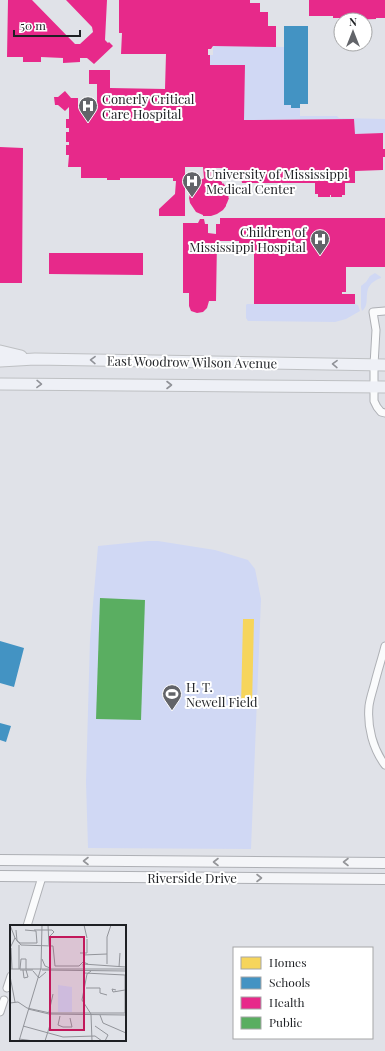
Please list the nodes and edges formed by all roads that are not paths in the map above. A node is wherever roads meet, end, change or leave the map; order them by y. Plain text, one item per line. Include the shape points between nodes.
1 (385, 311) edge
2 (0, 351) edge
3 (35, 359) junction
4 (0, 361) edge
5 (374, 365) junction
6 (385, 365) edge
7 (2, 384) edge
8 (374, 387) junction
9 (385, 387) edge
10 (385, 413) edge
11 (385, 646) edge
12 (385, 765) edge
13 (0, 860) edge
14 (385, 862) edge
15 (0, 876) edge
16 (42, 877) junction
17 (385, 879) edge
18 (27, 925) edge
19 (10, 979) edge
20 (7, 988) dead end
21 (4, 1000) dead end
22 (0, 1012) edge

1 - 5 street via 373,312 376,330
2 - 3 main road
3 - 4 main road, East Woodrow Wilson Avenue
5 -> 3 main road, East Woodrow Wilson Avenue
5 - 6 main road, East Woodrow Wilson Avenue
5 - 8 street
7 -> 8 main road, East Woodrow Wilson Avenue
8 - 9 main road, East Woodrow Wilson Avenue
8 - 10 street via 374,401 377,408
11 - 12 street via 369,707 369,721 374,747
14 -> 13 street, Riverside Drive
15 - 16 street, Riverside Drive
16 -> 17 street, Riverside Drive
16 - 18 street
19 - 20 street
21 - 22 street

